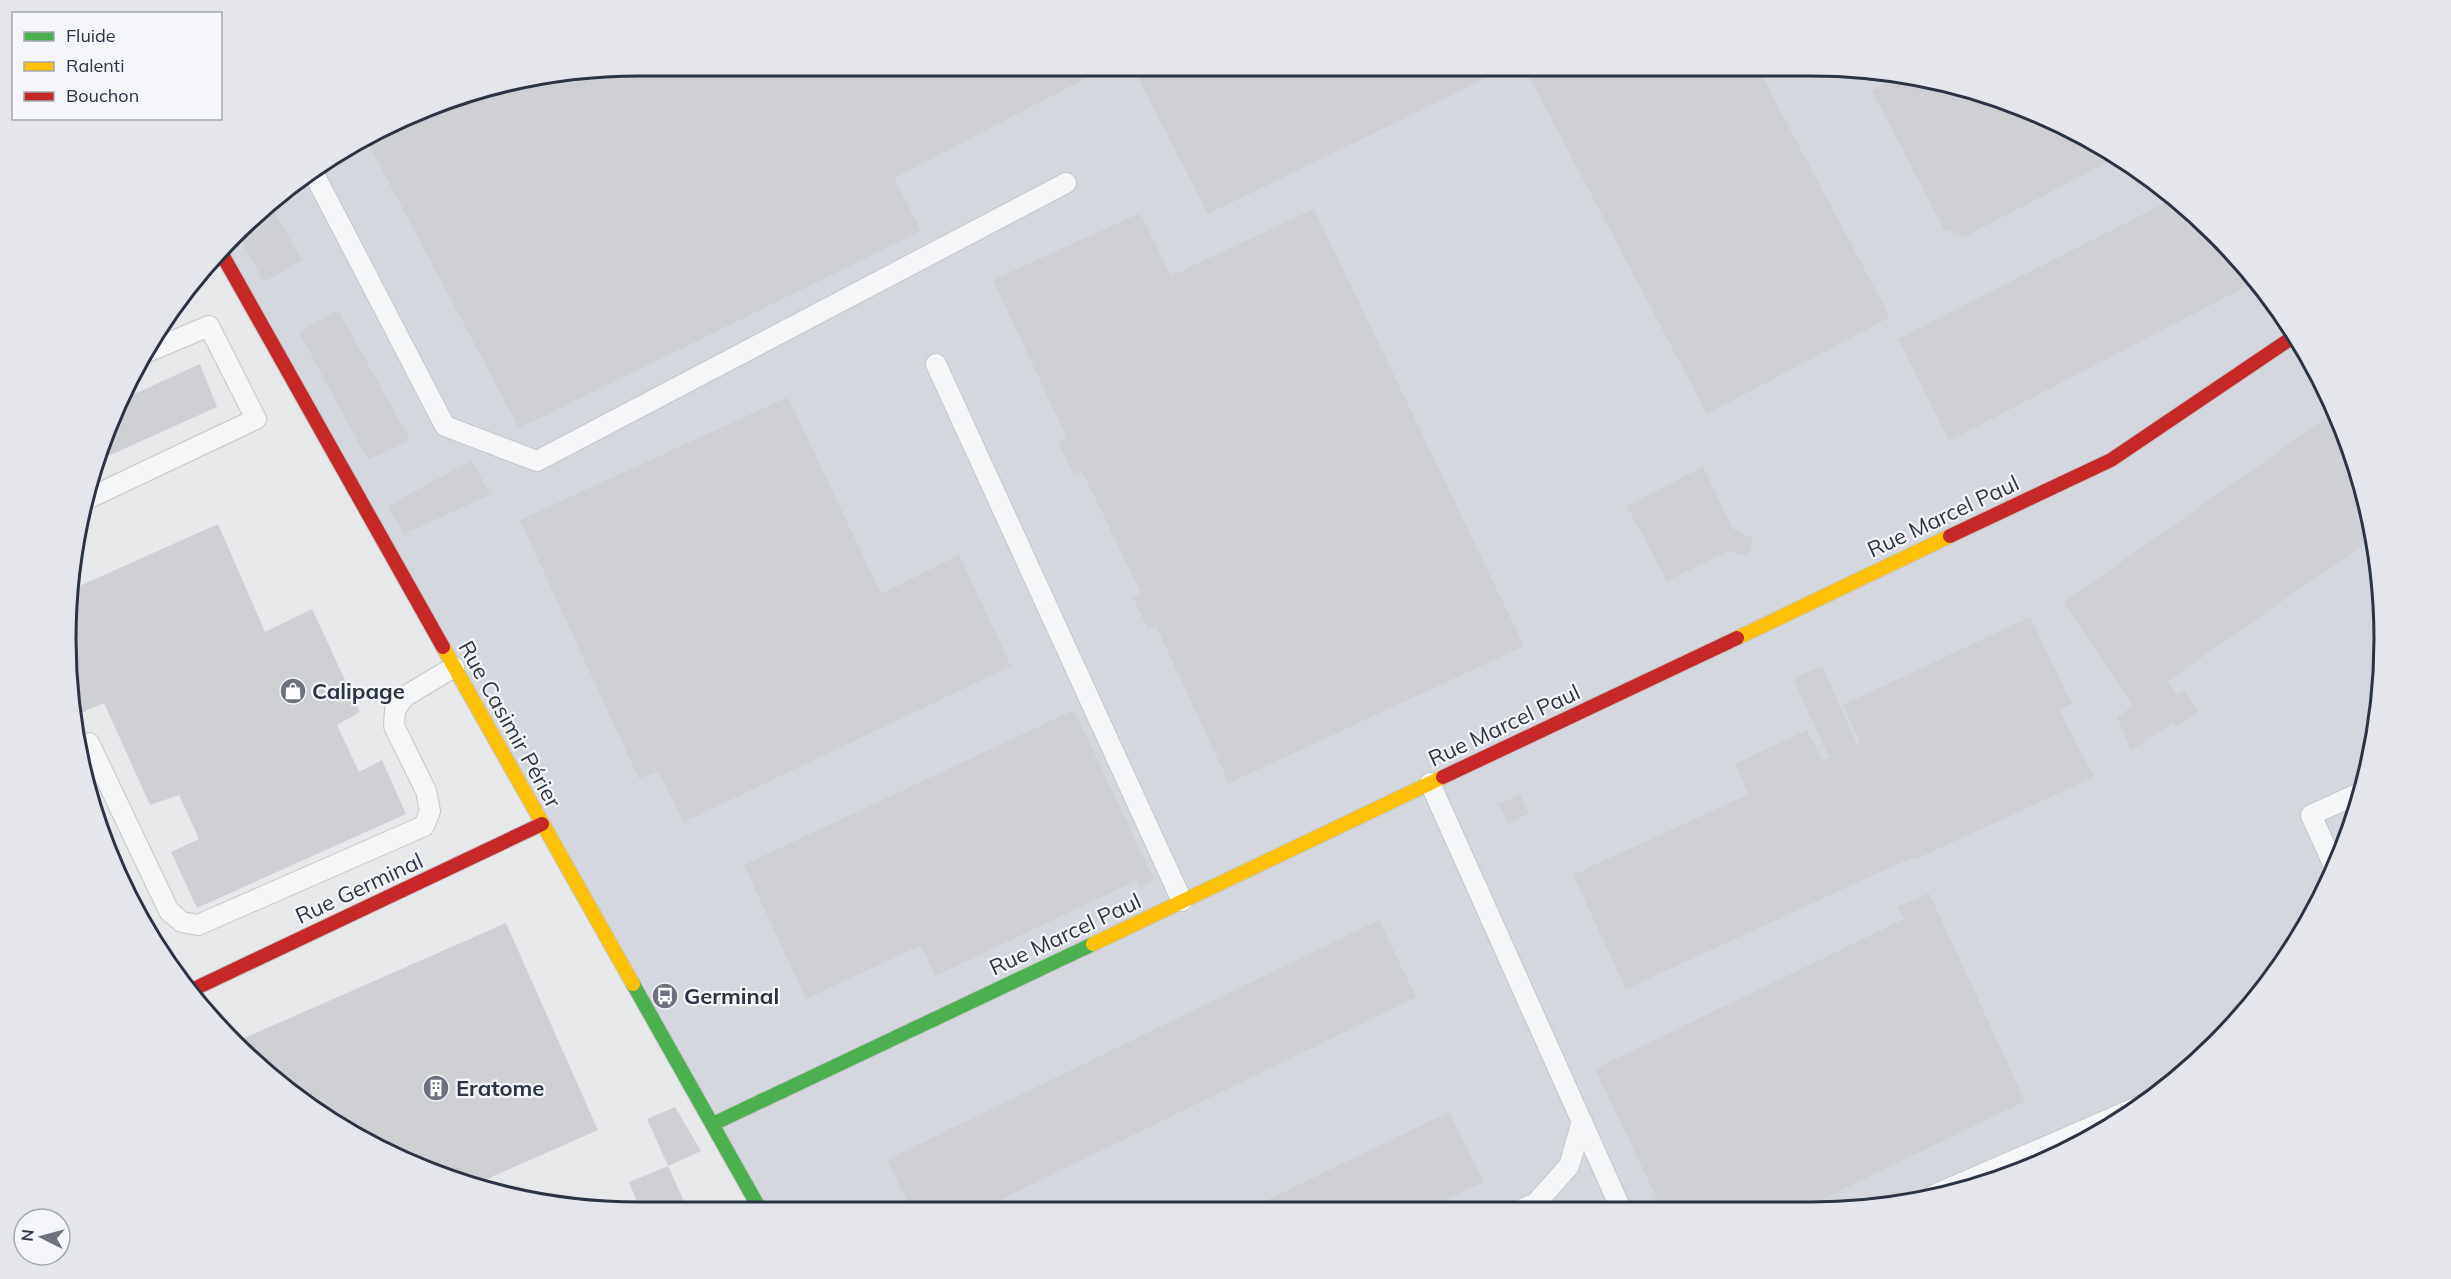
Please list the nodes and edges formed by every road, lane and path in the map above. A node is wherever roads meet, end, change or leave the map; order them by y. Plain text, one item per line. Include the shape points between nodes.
1 (316, 179) edge
2 (1066, 183) dead end
3 (225, 259) edge
4 (2288, 340) edge
5 (158, 348) edge
6 (936, 364) dead end
7 (96, 495) edge
8 (454, 667) junction
9 (89, 743) dead end
10 (1430, 783) junction
11 (2352, 796) edge
12 (542, 824) junction
13 (2331, 858) edge
14 (1182, 901) junction
15 (197, 987) edge
16 (1582, 1121) junction
17 (713, 1124) junction
18 (2097, 1124) edge
19 (1971, 1179) edge
20 (755, 1202) edge
21 (1537, 1202) edge
22 (1618, 1202) edge

1 - 2 lane via 445,426 537,461
3 - 8 street, Rue Casimir Périer
4 - 10 street, Rue Marcel Paul via 2110,460
5 - 7 lane via 209,326 256,419
6 - 14 lane
8 - 9 lane via 404,697 395,710 394,726 426,791 430,811 424,826 198,925 182,922 169,911
8 - 12 street, Rue Casimir Périer
10 - 14 street, Rue Marcel Paul
10 - 16 lane
11 - 13 lane via 2311,815
12 - 15 street, Rue Germinal
12 - 17 street, Rue Casimir Périer
14 - 17 street, Rue Marcel Paul
16 - 21 lane via 1569,1166
16 - 22 lane
17 - 20 street, Rue Casimir Périer
18 - 19 lane

